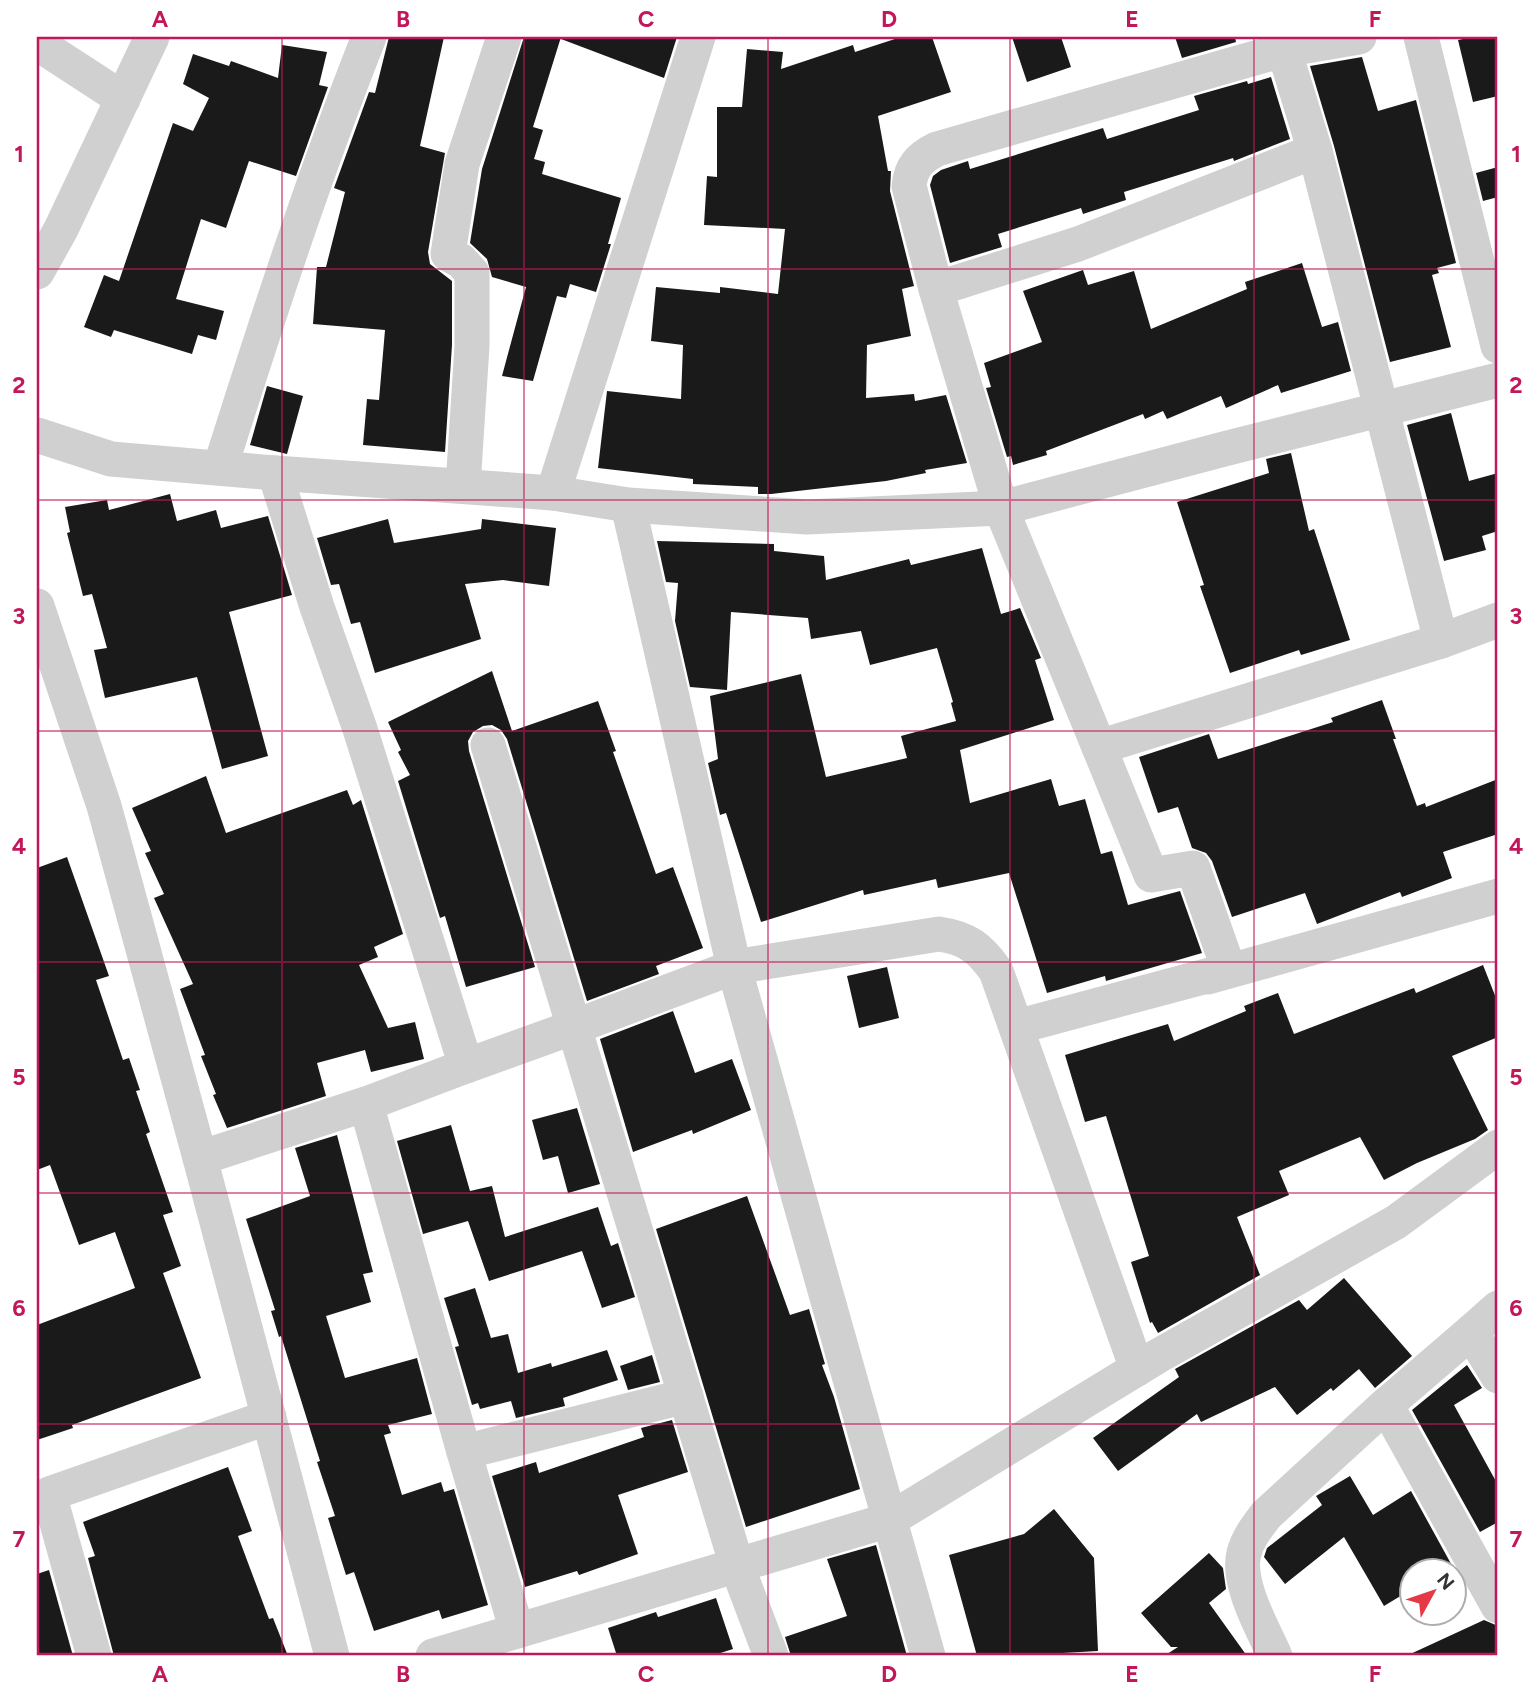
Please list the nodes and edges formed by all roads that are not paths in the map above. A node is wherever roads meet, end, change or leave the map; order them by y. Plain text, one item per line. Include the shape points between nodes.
1 (152, 37) edge
2 (369, 37) edge
3 (504, 37) edge
4 (698, 37) edge
5 (1359, 37) edge
6 (1421, 37) edge
7 (1281, 43) edge
8 (37, 44) edge
9 (123, 99) junction
10 (1315, 152) junction
11 (37, 272) edge
12 (936, 289) junction
13 (1498, 346) edge
14 (1498, 380) edge
15 (1382, 409) junction
16 (37, 435) edge
17 (220, 468) junction
18 (275, 473) junction
19 (463, 486) junction
20 (553, 493) junction
21 (628, 505) junction
22 (1001, 508) junction
23 (37, 606) edge
24 (1498, 620) edge
25 (1441, 641) junction
26 (488, 745) dead end
27 (1099, 747) junction
28 (1498, 896) edge
29 (734, 967) junction
30 (1194, 981) junction
31 (574, 1027) junction
32 (1016, 1027) junction
33 (466, 1066) junction
34 (366, 1104) junction
35 (1498, 1147) edge
36 (200, 1158) junction
37 (1498, 1308) edge
38 (1471, 1332) junction
39 (1137, 1369) junction
40 (1498, 1376) edge
41 (686, 1396) junction
42 (1386, 1405) junction
43 (269, 1417) junction
44 (464, 1452) junction
45 (43, 1496) edge
46 (889, 1520) junction
47 (737, 1566) junction
48 (1498, 1606) edge
49 (517, 1631) junction
50 (94, 1656) edge
51 (332, 1656) edge
52 (433, 1656) edge
53 (771, 1656) edge
54 (928, 1656) edge
55 (1275, 1656) edge

1 - 9 street
2 - 17 street
3 - 19 street via 462,164 448,254 472,273
4 - 20 street
5 - 7 street
6 - 13 street
7 - 10 street
7 - 12 street via 925,155 910,171 909,187
8 - 9 street
9 - 11 street
10 - 12 street via 1078,244
10 - 15 street
12 - 22 street
14 - 15 street
15 - 22 street
15 - 25 street
16 - 17 street via 111,459
17 - 18 street
18 - 19 street
18 - 33 street
19 - 20 street
20 - 21 street
21 - 22 street via 807,517
21 - 29 street
22 - 27 street
23 - 36 street via 104,806
24 - 25 street
25 - 27 street
26 - 31 street
27 - 30 street via 1151,876 1193,868 1229,970
28 - 30 street
29 - 31 street
29 - 32 street via 939,934 958,937 985,956 996,971
29 - 46 street
30 - 32 street
31 - 33 street
31 - 41 street
32 - 39 street
33 - 34 street
34 - 36 street
34 - 44 street
35 - 39 street via 1396,1222
36 - 43 street
37 - 38 street
38 - 40 street
38 - 42 street
39 - 46 street
41 - 44 street
41 - 47 street
42 - 48 street
42 - 55 street via 1251,1533 1243,1555 1244,1577
43 - 45 street
43 - 51 street
44 - 49 street
45 - 50 street
46 - 47 street
46 - 54 street
47 - 49 street
47 - 53 street
49 - 52 street

